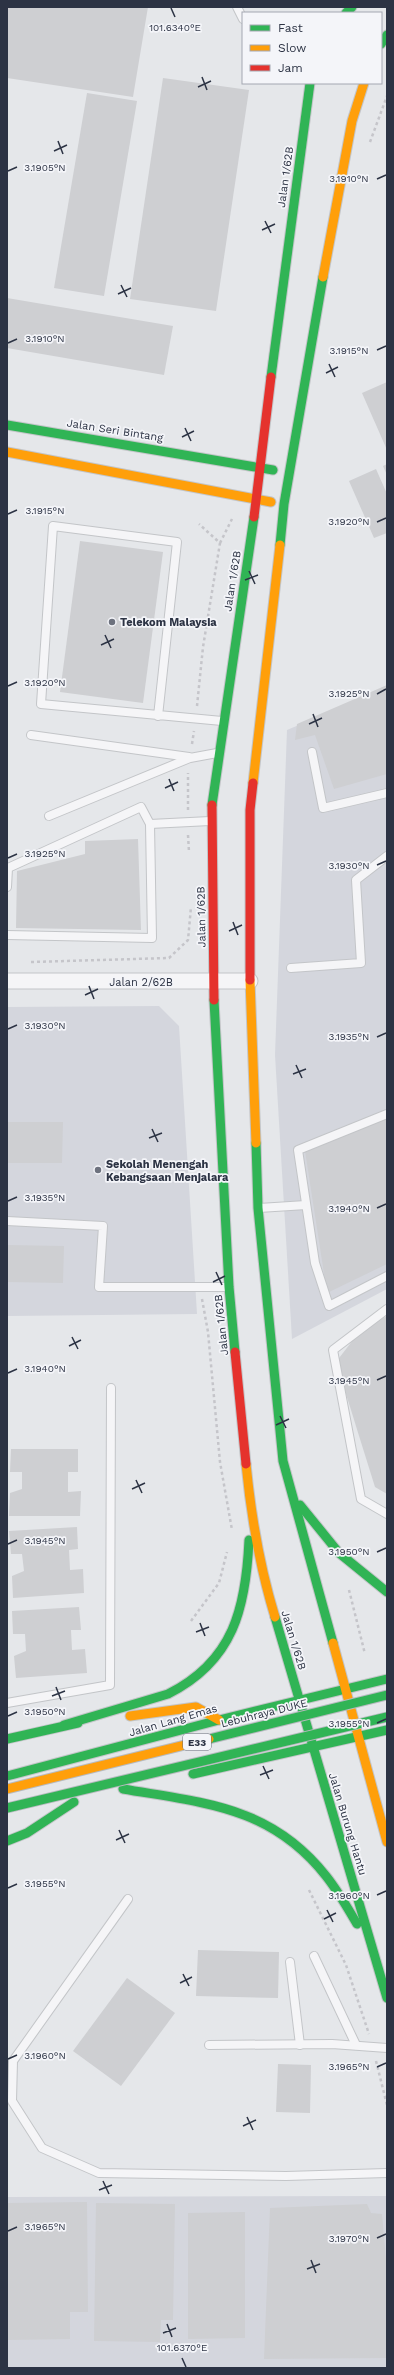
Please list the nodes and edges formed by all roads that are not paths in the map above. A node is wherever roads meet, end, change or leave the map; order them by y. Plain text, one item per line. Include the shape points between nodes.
1 (237, 7) edge
2 (242, 17) edge
3 (310, 84) edge
4 (364, 84) edge
5 (7, 425) edge
6 (7, 452) edge
7 (259, 467) junction
8 (290, 472) junction
9 (257, 500) junction
10 (284, 504) junction
11 (158, 716) junction
12 (223, 721) junction
13 (31, 735) dead end
14 (312, 752) dead end
15 (218, 753) junction
16 (190, 758) junction
17 (387, 793) edge
18 (50, 816) dead end
19 (211, 821) junction
20 (150, 824) junction
21 (387, 856) edge
22 (7, 887) edge
23 (7, 934) edge
24 (291, 968) dead end
25 (7, 981) edge
26 (250, 981) junction
27 (214, 982) junction
28 (387, 1114) edge
29 (306, 1205) junction
30 (258, 1208) junction
31 (7, 1222) edge
32 (387, 1276) edge
33 (229, 1287) junction
34 (387, 1309) edge
35 (111, 1388) dead end
36 (288, 1483) junction
37 (250, 1501) junction
38 (387, 1514) edge
39 (387, 1592) edge
40 (387, 1679) edge
41 (346, 1687) junction
42 (387, 1695) edge
43 (300, 1700) junction
44 (7, 1702) edge
45 (387, 1717) edge
46 (219, 1720) junction
47 (64, 1724) junction
48 (387, 1730) edge
49 (360, 1736) junction
50 (7, 1739) edge
51 (312, 1748) junction
52 (7, 1776) edge
53 (184, 1776) dead end
54 (168, 1780) dead end
55 (7, 1789) edge
56 (123, 1789) junction
57 (74, 1802) junction
58 (7, 1808) edge
59 (44, 1809) dead end
60 (7, 1841) edge
61 (387, 1842) edge
62 (128, 1899) dead end
63 (374, 1952) junction
64 (314, 1956) dead end
65 (290, 1962) dead end
66 (387, 1998) edge
67 (209, 2045) dead end
68 (300, 2045) junction
69 (356, 2045) junction
70 (387, 2048) edge
71 (387, 2173) edge

1 - 2 lane
3 - 7 main road, Jalan 1/62B
4 - 8 main road via 352,121 337,197
5 - 7 main road, Jalan Seri Bintang
6 - 9 main road
7 - 8 main road, Jalan Seri Bintang
7 - 9 main road, Jalan 1/62B
8 - 10 main road
9 - 10 main road
9 - 12 main road, Jalan 1/62B
10 - 26 main road via 268,667 250,810
11 - 11 lane via 177,542 53,526 41,704
11 - 12 lane
12 - 15 main road, Jalan 1/62B
13 - 16 lane
14 - 17 lane via 323,808
15 - 16 lane
15 - 19 main road, Jalan 1/62B
16 - 18 lane
19 - 20 lane
19 - 27 main road, Jalan 1/62B
20 - 22 lane via 141,807 8,868
20 - 23 lane via 152,938
21 - 24 lane via 356,880 361,963
25 - 27 street, Jalan 2/62B
26 - 27 street, Jalan 2/62B
26 - 30 main road
27 - 33 main road, Jalan 1/62B
28 - 29 lane via 298,1150
29 - 30 lane
29 - 32 lane via 315,1263 329,1306
30 - 36 main road via 283,1461
31 - 33 lane via 103,1226 99,1287
33 - 37 main road, Jalan 1/62B
34 - 38 lane via 333,1350 361,1499
35 - 44 lane via 110,1685
36 - 39 main road via 310,1520 337,1554 356,1571
36 - 41 main road
37 - 43 main road, Jalan 1/62B via 268,1594
37 - 47 main road via 248,1572 244,1600 235,1622 211,1663 182,1689
40 - 41 main road, Jalan Lang Emas
41 - 43 main road, Jalan Lang Emas
41 - 49 main road
42 - 55 main road, Lebuhraya DUKE / E33, bridge
43 - 46 main road, Jalan Lang Emas
43 - 51 main road, Jalan 1/62B
45 - 58 main road, E33, bridge
46 - 47 main road via 196,1707
46 - 52 main road, Jalan Lang Emas
47 - 50 main road
48 - 49 main road
49 - 51 main road
49 - 61 main road
51 - 53 main road
51 - 63 main road, Jalan Burung Hantu
54 - 56 main road
56 - 57 main road
56 - 63 main road via 208,1804 258,1819 280,1832 301,1848 334,1886
57 - 59 main road
57 - 60 main road via 27,1833
62 - 71 lane via 13,2061 12,2101 42,2148 99,2173 286,2176
63 - 66 main road, Jalan Burung Hantu
64 - 69 lane
65 - 68 lane
67 - 68 lane
68 - 69 lane
69 - 70 lane

